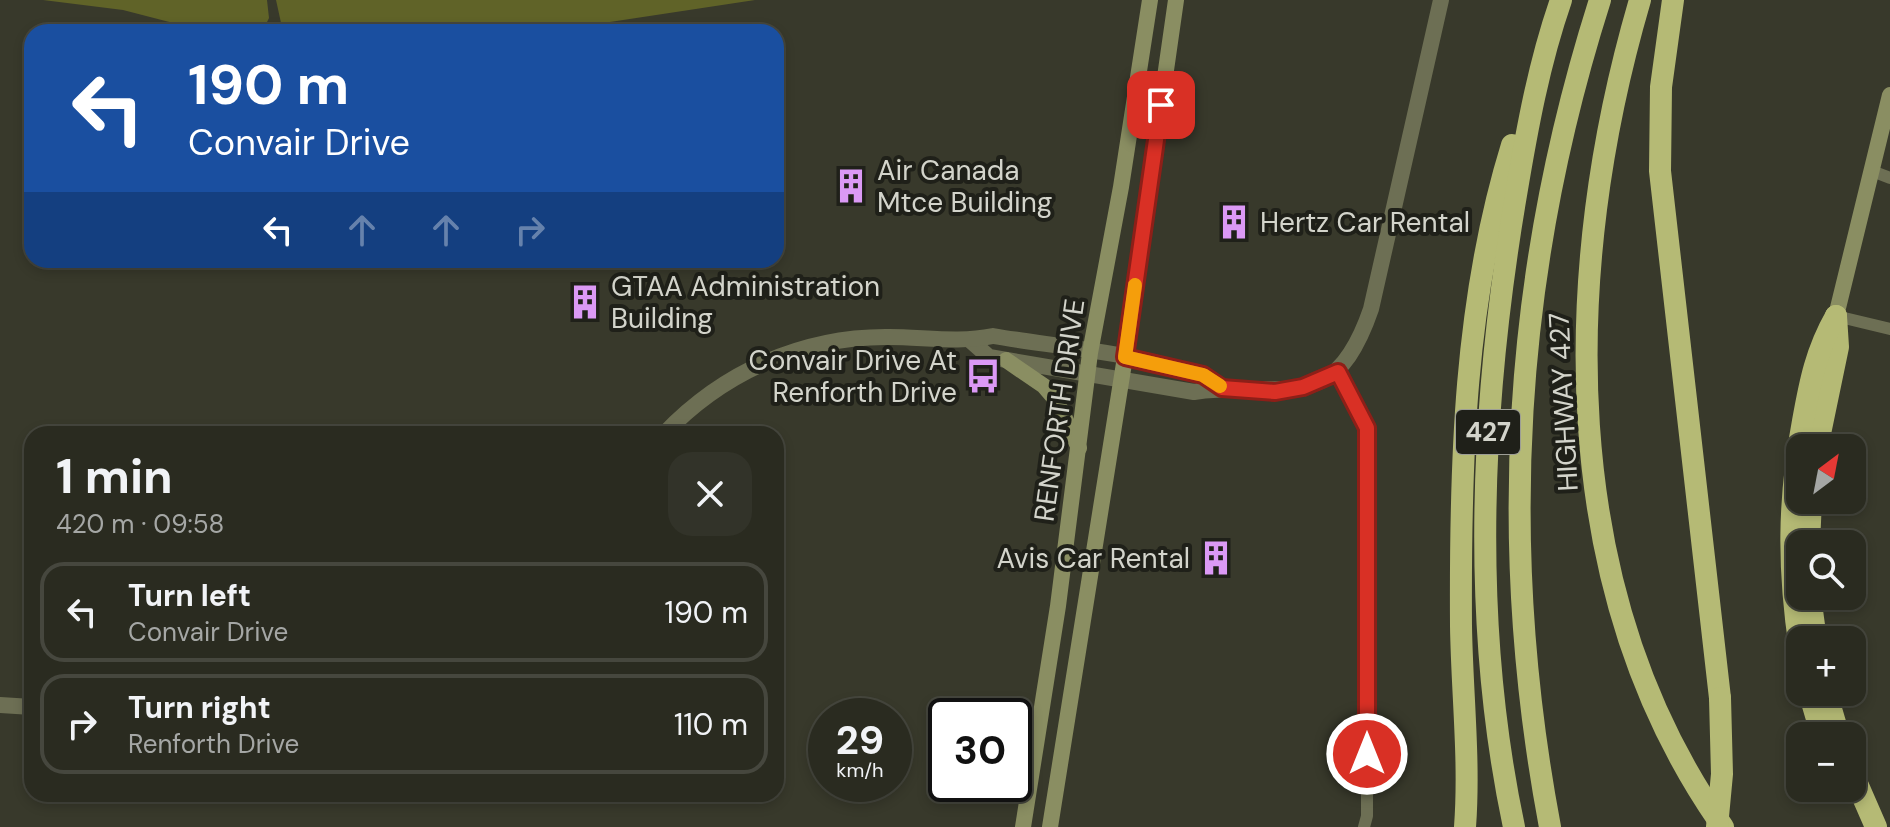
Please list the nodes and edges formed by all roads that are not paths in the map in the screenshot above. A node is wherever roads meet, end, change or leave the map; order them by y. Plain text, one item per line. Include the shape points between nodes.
1 (1150, 0) edge
2 (1176, 0) edge
3 (1441, 0) edge
4 (1561, 0) edge
5 (1600, 0) edge
6 (1640, 0) edge
7 (1673, 0) edge
8 (1547, 41) junction
9 (1890, 95) edge
10 (1872, 171) junction
11 (1890, 178) edge
12 (1836, 316) junction
13 (1890, 329) edge
14 (971, 341) junction
15 (1090, 353) junction
16 (1125, 357) junction
17 (1006, 360) junction
18 (1338, 372) junction
19 (1087, 374) junction
20 (1119, 380) junction
21 (1222, 388) junction
22 (673, 426) edge
23 (1820, 434) edge
24 (1080, 450) junction
25 (1797, 626) edge
26 (0, 705) edge
27 (24, 706) edge
28 (1848, 802) edge
29 (1865, 802) edge
30 (1023, 827) edge
31 (1050, 827) edge
32 (1364, 827) edge
33 (1465, 827) edge
34 (1514, 827) edge
35 (1550, 827) edge
36 (1717, 827) edge
37 (1724, 827) edge
38 (1860, 827) edge
39 (1876, 827) edge

1 - 15 main road, RENFORTH DRIVE
2 - 16 main road, RENFORTH DRIVE
3 - 18 street via 1371,309 1355,350
4 - 8 highway, 427
5 - 35 highway via 1560,141 1544,224 1520,436 1517,502 1526,638
6 - 37 highway, HIGHWAY 427 via 1611,124 1589,284 1589,434 1605,540 1625,624 1659,712
7 - 36 highway, bridge via 1661,87 1660,171 1720,698
8 - 33 highway via 1498,197 1465,416
8 - 34 highway, 427 via 1509,234 1489,416 1491,650
9 - 10 main road
10 - 11 street
10 - 12 main road
12 - 13 street
12 - 23 highway via 1838,347
12 - 25 highway via 1820,343 1791,493
14 - 15 street via 993,336
14 - 17 street via 989,357
14 - 22 street via 885,337 796,349 712,392
15 - 16 street
15 - 19 main road, RENFORTH DRIVE
16 - 20 main road, RENFORTH DRIVE
16 - 21 street via 1203,375
17 - 19 street
17 - 24 main road via 1056,400
18 - 21 street via 1275,392
18 - 32 street via 1367,428
19 - 20 street
19 - 24 main road, RENFORTH DRIVE
20 - 21 street via 1194,392
20 - 31 main road, RENFORTH DRIVE
24 - 30 main road, RENFORTH DRIVE
26 - 27 street
28 - 38 highway
29 - 39 highway

